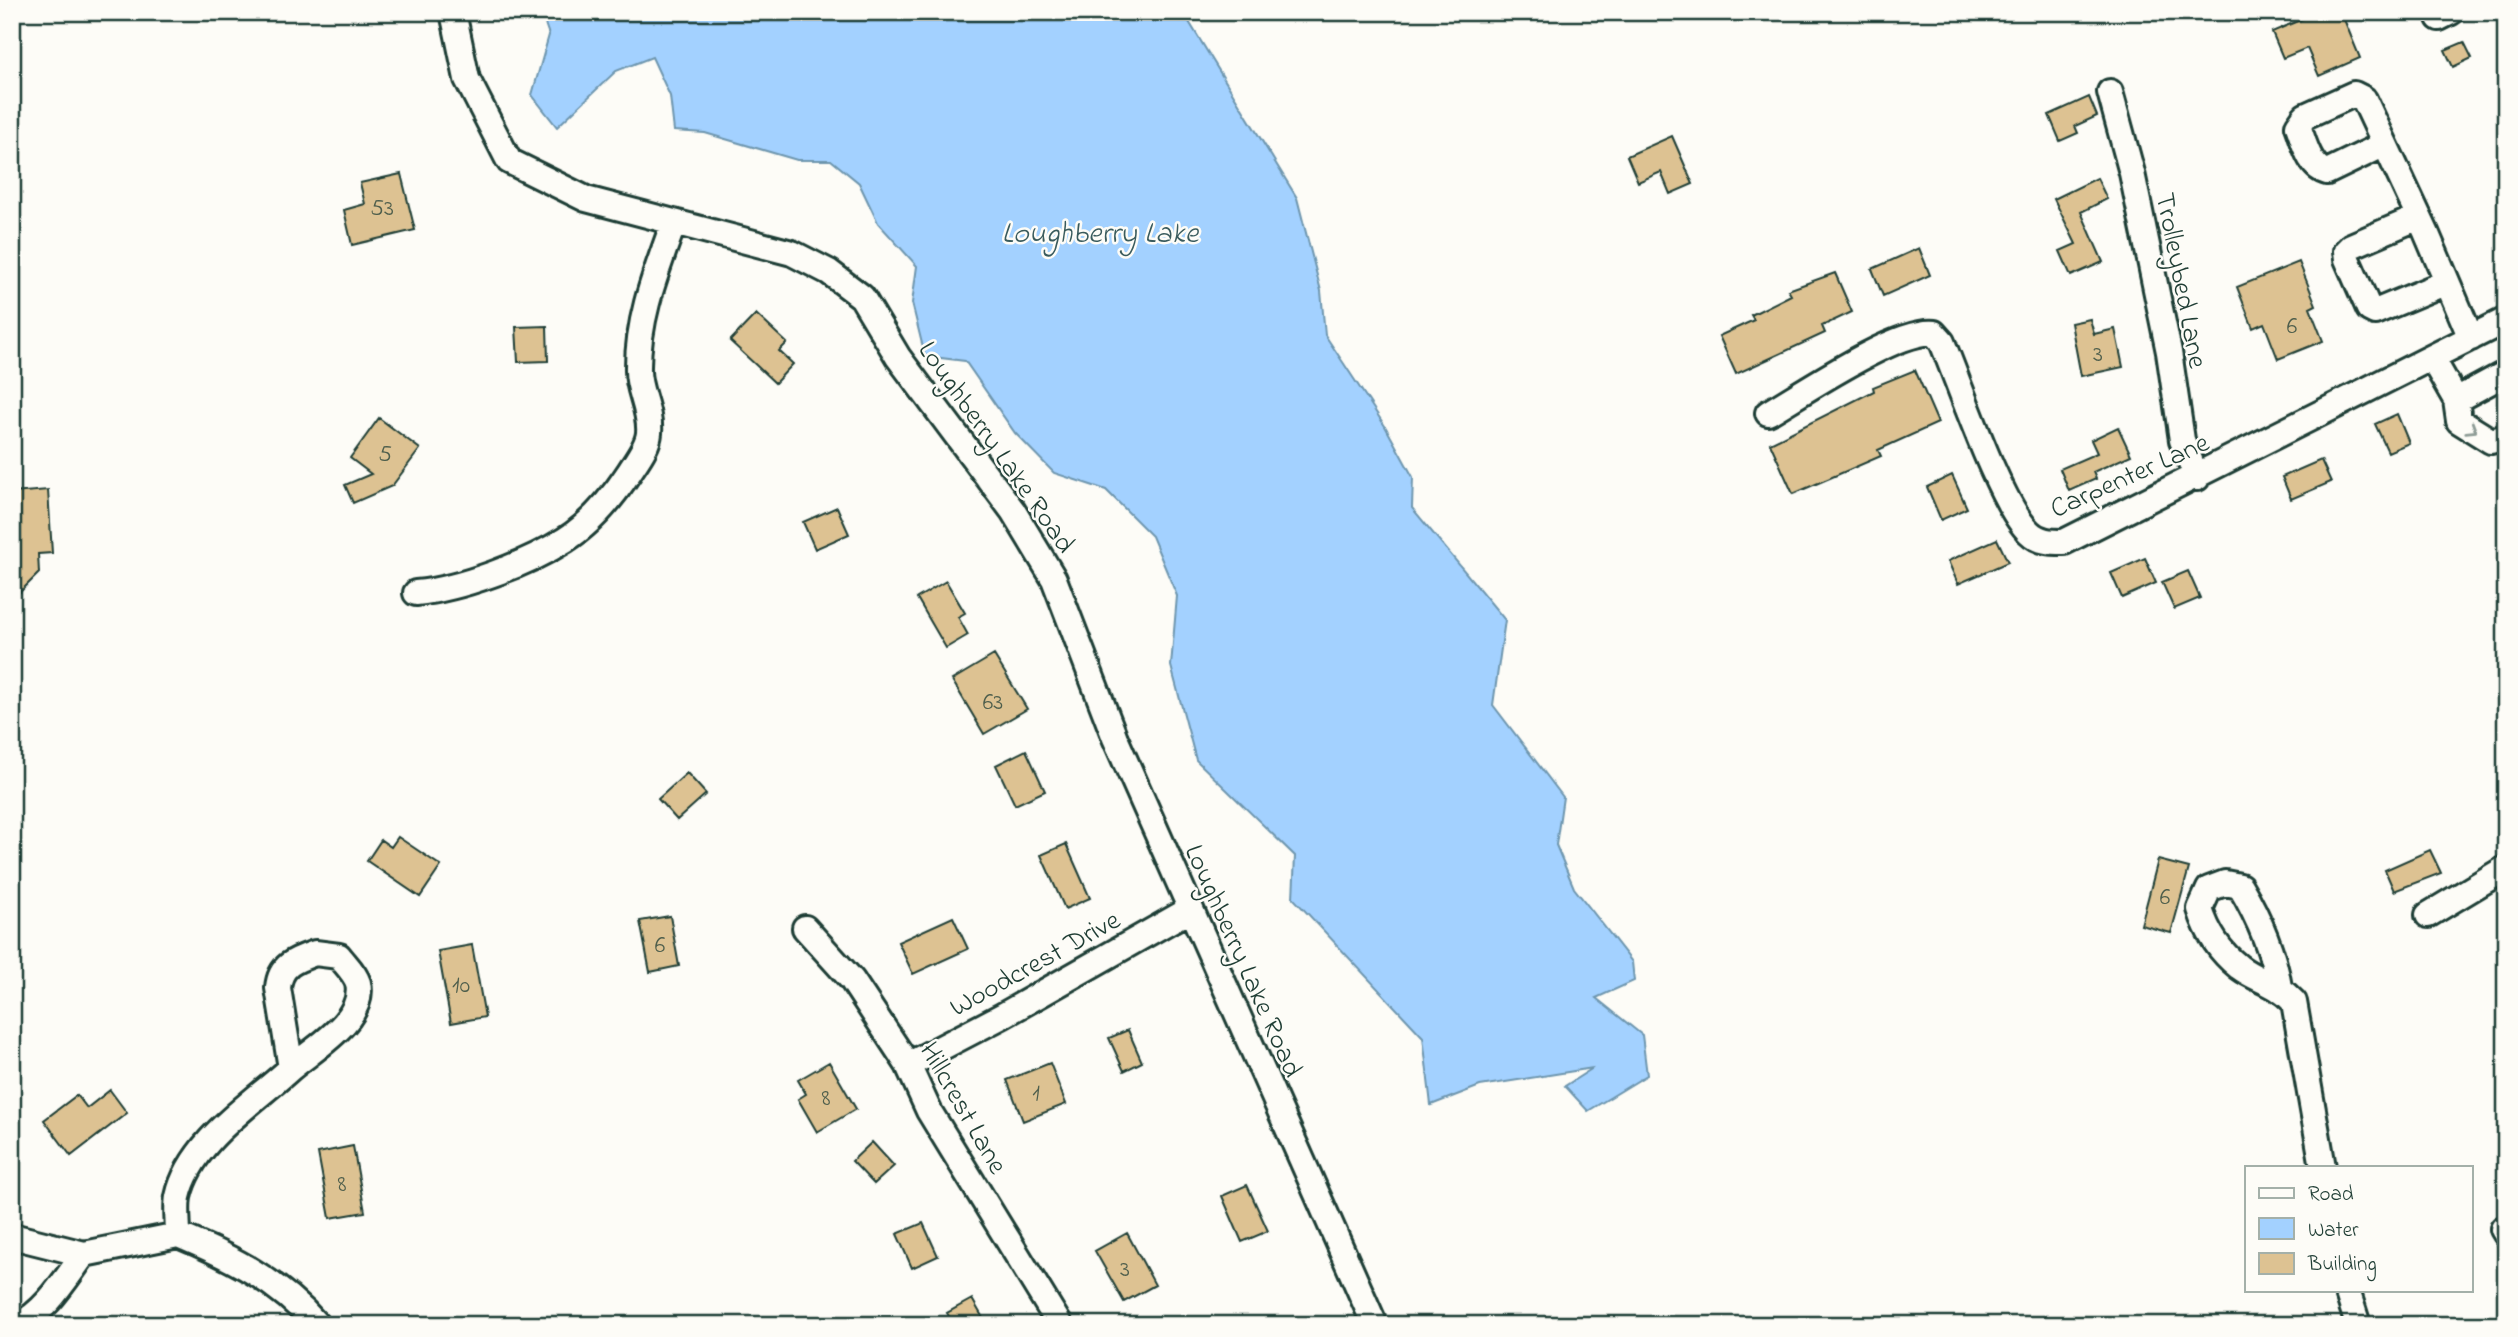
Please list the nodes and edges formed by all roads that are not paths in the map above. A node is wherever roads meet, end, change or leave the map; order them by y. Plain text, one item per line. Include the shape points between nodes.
1 (453, 12) edge
2 (2110, 92) dead end
3 (2385, 144) dead end
4 (2419, 217) junction
5 (674, 222) junction
6 (2447, 282) junction
7 (2506, 320) edge
8 (2470, 338) junction
9 (2432, 358) junction
10 (2506, 373) edge
11 (2456, 400) junction
12 (1768, 413) dead end
13 (2506, 437) edge
14 (2197, 478) junction
15 (415, 593) dead end
16 (2506, 868) edge
17 (1189, 910) junction
18 (2428, 915) dead end
19 (805, 928) dead end
20 (2279, 987) dead end
21 (908, 1065) junction
22 (291, 1068) junction
23 (2323, 1166) edge
24 (2506, 1228) edge
25 (2506, 1234) edge
26 (178, 1235) junction
27 (12, 1236) edge
28 (83, 1254) junction
29 (2348, 1292) edge
30 (18, 1325) edge
31 (317, 1325) edge
32 (1060, 1325) edge
33 (1375, 1325) edge
34 (2358, 1325) edge

1 - 5 street, Loughberry Lake Road via 467,79 509,161 586,199
2 - 14 street, Trolleybed Lane via 2132,173 2182,440
3 - 4 street
4 - 6 street
4 - 6 street via 2351,246 2347,259 2375,313
5 - 15 street via 645,303 637,373 649,435 612,498 566,540 484,576 442,590
5 - 17 street, Loughberry Lake Road via 792,253 829,272 862,297 898,357 1013,511 1054,579 1115,738
6 - 8 street
7 - 8 street, Carpenter Lane
8 - 9 street, Carpenter Lane
9 - 11 street
9 - 14 street, Carpenter Lane
10 - 11 street
11 -> 13 street via 2459,421 2491,441
12 - 14 street, Carpenter Lane via 1868,355 1921,331 1934,332 2004,492 2028,532 2044,542 2064,542
16 - 18 street
17 - 21 street, Woodcrest Drive
17 - 33 street, Loughberry Lake Road
19 - 21 street, Hillcrest Lane via 852,980
20 - 23 street via 2294,1002
21 - 32 street, Hillcrest Lane via 929,1111
22 - 22 street via 279,975 291,962 314,953 339,956 357,980 360,1000 354,1013
22 - 26 street via 192,1163 178,1198
24 - 25 street
26 - 28 street
26 - 31 street via 233,1258 274,1285
27 - 28 street
28 - 30 street via 61,1285
29 - 34 street

